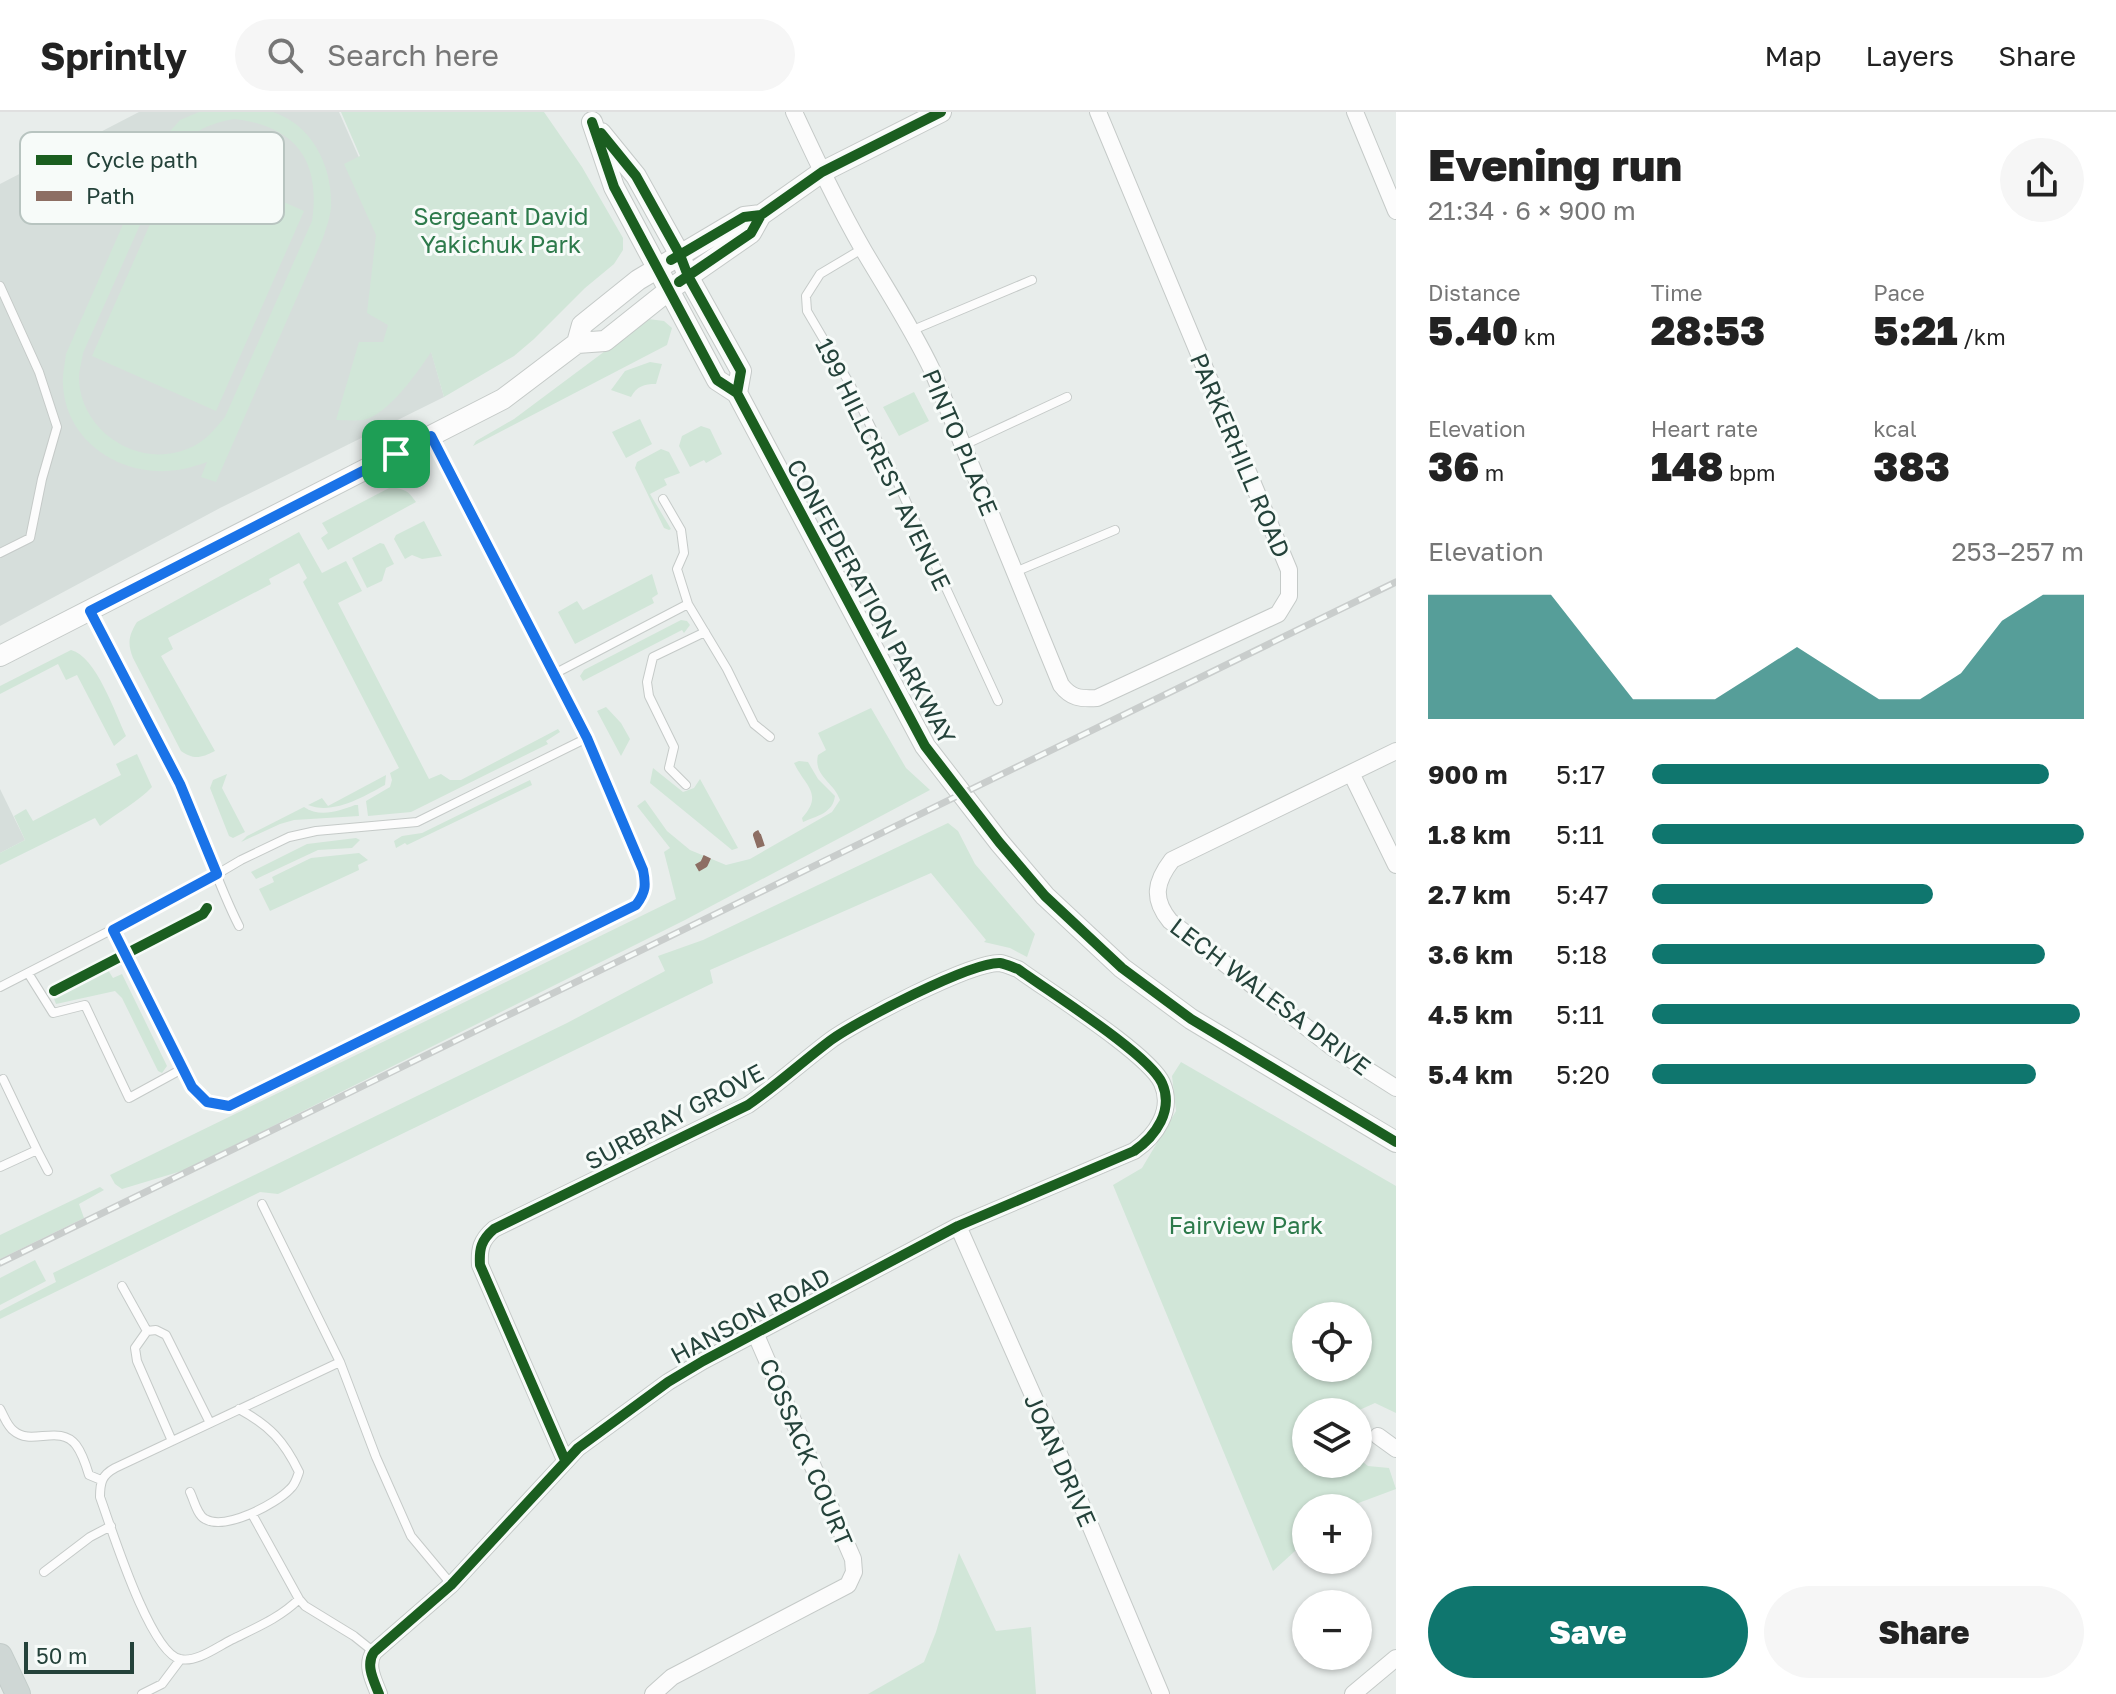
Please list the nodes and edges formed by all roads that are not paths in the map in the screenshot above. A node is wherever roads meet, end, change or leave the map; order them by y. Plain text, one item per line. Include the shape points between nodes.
1 (794, 112) edge
2 (941, 112) edge
3 (1098, 112) edge
4 (1355, 112) edge
5 (589, 117) edge
6 (822, 172) junction
7 (1396, 211) edge
8 (761, 215) junction
9 (863, 249) junction
10 (680, 255) junction
11 (658, 269) junction
12 (688, 276) junction
13 (1032, 280) dead end
14 (0, 286) edge
15 (669, 290) junction
16 (913, 330) junction
17 (577, 343) junction
18 (737, 393) junction
19 (1067, 397) dead end
20 (431, 436) junction
21 (964, 445) junction
22 (663, 499) dead end
23 (1115, 530) dead end
24 (0, 553) edge
25 (1015, 572) junction
26 (688, 604) junction
27 (90, 611) junction
28 (705, 632) junction
29 (0, 656) edge
30 (554, 674) junction
31 (1097, 698) joint
32 (998, 701) dead end
33 (770, 737) dead end
34 (587, 738) junction
35 (1396, 751) edge
36 (1351, 773) junction
37 (686, 785) dead end
38 (1396, 865) edge
39 (217, 874) junction
40 (239, 926) dead end
41 (113, 930) junction
42 (28, 973) junction
43 (0, 987) edge
44 (182, 1069) junction
45 (3, 1079) dead end
46 (1396, 1088) edge
47 (1396, 1142) edge
48 (37, 1150) junction
49 (1125, 1157) joint
50 (0, 1167) edge
51 (48, 1171) dead end
52 (262, 1204) dead end
53 (958, 1226) junction
54 (122, 1286) dead end
55 (147, 1331) junction
56 (756, 1335) junction
57 (340, 1362) junction
58 (0, 1409) edge
59 (239, 1409) junction
60 (210, 1423) junction
61 (1378, 1436) dead end
62 (172, 1441) junction
63 (1396, 1449) edge
64 (565, 1460) junction
65 (101, 1480) junction
66 (190, 1492) dead end
67 (252, 1514) junction
68 (111, 1526) junction
69 (44, 1572) dead end
70 (451, 1585) junction
71 (299, 1599) junction
72 (374, 1652) junction
73 (0, 1656) edge
74 (1396, 1658) edge
75 (180, 1660) junction
76 (18, 1694) edge
77 (142, 1694) edge
78 (379, 1694) edge
79 (653, 1694) edge
80 (1161, 1694) edge
81 (1353, 1694) edge

1 - 6 street, PINTO PLACE
2 - 6 street
3 - 31 street, PARKERHILL ROAD via 1289,570 1289,596 1278,614
4 - 7 street
5 - 10 street, CONFEDERATION PARKWAY via 636,176
5 - 11 street, CONFEDERATION PARKWAY via 614,187
6 - 8 street
6 - 9 street, PINTO PLACE
8 - 10 street via 744,217
8 - 12 street via 751,233
9 - 16 street, PINTO PLACE
9 - 32 lane, 199 HILLCREST AVENUE via 820,274 806,296 807,311 851,386
10 - 11 street
10 - 12 street, CONFEDERATION PARKWAY
11 - 15 street, CONFEDERATION PARKWAY
11 - 17 street via 582,325
12 - 15 street
12 - 18 street, CONFEDERATION PARKWAY via 741,371
13 - 16 lane
14 - 24 lane via 57,427 30,538
15 - 17 street via 605,341
15 - 18 street, CONFEDERATION PARKWAY via 717,380
16 - 21 street, PINTO PLACE
17 - 20 street via 503,399
18 - 47 street, CONFEDERATION PARKWAY via 925,746 1045,896 1122,968 1191,1019
19 - 21 lane
20 - 27 street
20 - 30 lane
21 - 25 street, PINTO PLACE
22 - 26 lane via 681,530 684,553 677,569
23 - 25 lane
25 - 31 street, PINTO PLACE via 1061,685 1069,695
26 - 28 lane
26 - 30 lane
27 - 29 street
27 - 39 lane via 180,784
28 - 33 lane via 754,724
28 - 37 lane via 653,657 647,682 674,747 669,768
30 - 34 lane
34 - 39 lane via 417,822 289,837
34 - 44 lane via 643,870 646,885 636,905 229,1106 198,1096
35 - 36 street, LECH WALESA DRIVE
36 - 38 street
36 - 46 street, LECH WALESA DRIVE via 1172,860 1157,886 1157,899 1170,921 1333,1048
39 - 40 lane
39 - 41 lane
41 - 42 lane
41 - 44 lane
42 - 43 lane
42 - 44 lane via 53,1013 85,1005 129,1098
45 - 48 lane
48 - 50 lane
48 - 51 lane
49 - 53 street, HANSON ROAD
49 - 64 street, SURBRAY GROVE via 1145,1143 1163,1118 1163,1084 1140,1057 1018,969 1001,963 973,968 863,1020 748,1105 483,1238 480,1265
52 - 57 lane
53 - 56 street, HANSON ROAD
53 - 80 street, JOAN DRIVE
54 - 55 lane
55 - 60 lane via 166,1335
55 - 62 lane via 135,1348 137,1361
56 - 64 street, HANSON ROAD via 668,1382
56 - 79 street, COSSACK COURT via 853,1559 854,1572 848,1585 672,1677
57 - 59 lane
57 - 70 lane via 411,1536
58 - 65 lane via 21,1435 69,1438 89,1475
59 - 60 lane
59 - 67 lane via 280,1438 299,1472 289,1491
60 - 62 lane
61 - 63 street
62 - 65 lane
64 - 70 street, HANSON ROAD
65 - 68 lane via 100,1497
66 - 67 lane via 206,1520 222,1523
67 - 71 lane
68 - 69 lane
68 - 75 lane via 143,1611 165,1649
70 - 72 street, HANSON ROAD
71 - 72 lane
71 - 75 lane via 285,1612 191,1660
72 - 78 street via 371,1675
73 - 76 main road
74 - 81 street
75 - 77 lane via 162,1684

